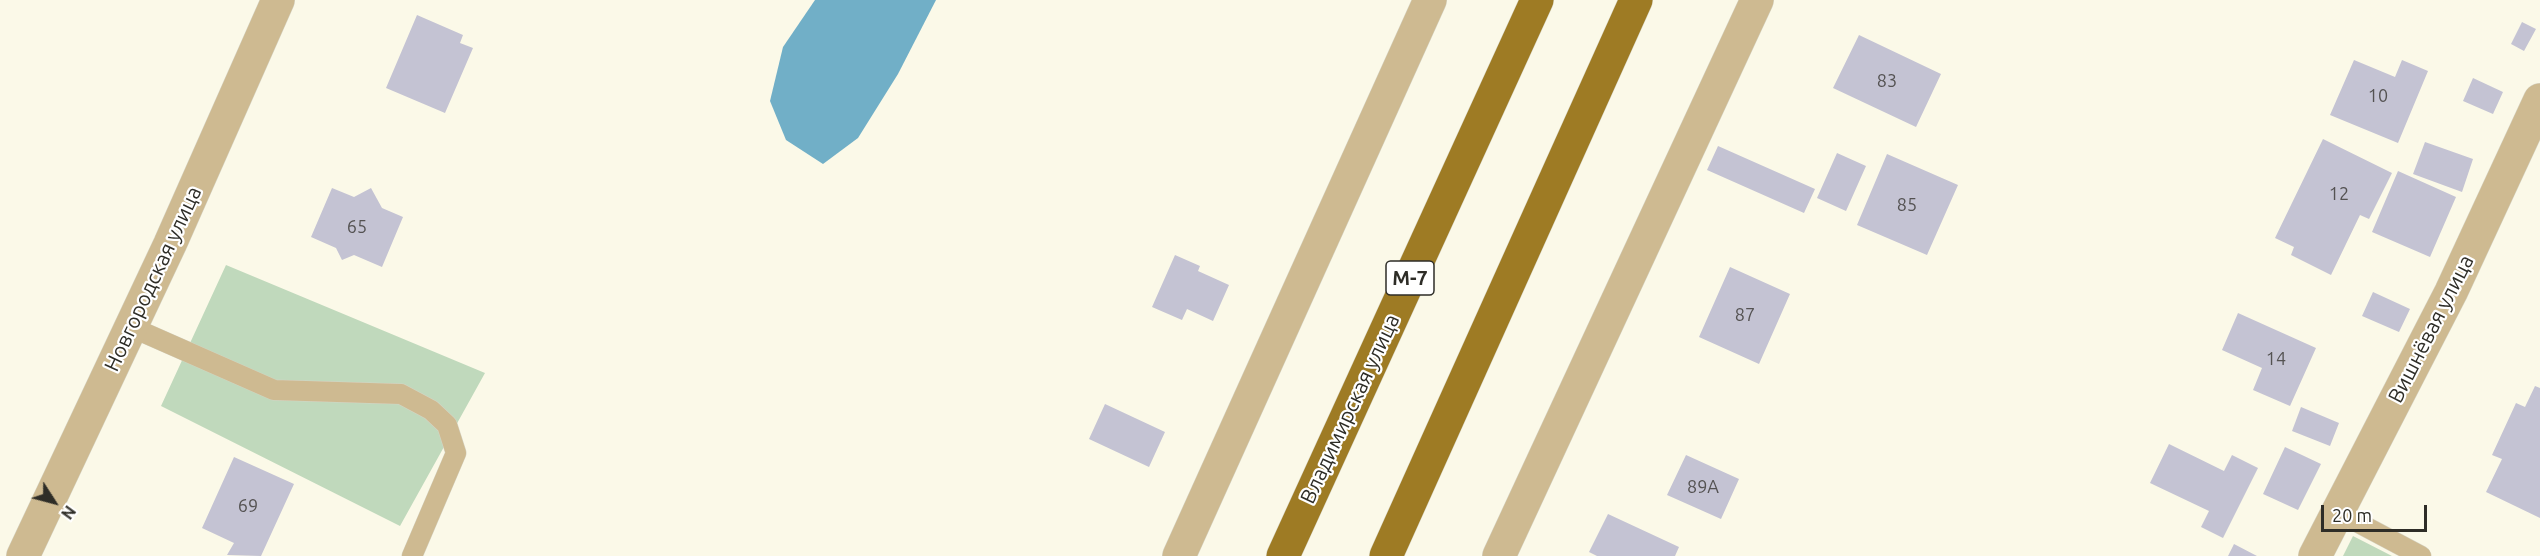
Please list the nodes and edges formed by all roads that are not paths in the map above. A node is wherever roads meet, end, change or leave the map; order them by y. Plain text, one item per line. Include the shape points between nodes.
1 (278, 0) edge
2 (1430, 0) edge
3 (1537, 0) edge
4 (1636, 0) edge
5 (1757, 0) edge
6 (2540, 100) edge
7 (131, 327) junction
8 (2338, 512) junction
9 (23, 556) edge
10 (412, 556) edge
11 (1179, 556) edge
12 (1283, 556) edge
13 (1386, 556) edge
14 (1499, 556) edge
15 (2315, 556) edge
16 (2421, 556) edge

1 - 7 street, Новгородская улица
2 - 11 street
3 - 12 highway, Владимирская улица / М-7
4 - 13 highway
5 - 14 street
6 - 8 street, Вишнёвая улица via 2451,292
7 - 9 street, Новгородская улица
7 - 10 lane via 274,390 401,394 432,410 447,425 456,453
8 - 15 street, Вишнёвая улица
8 - 16 lane

